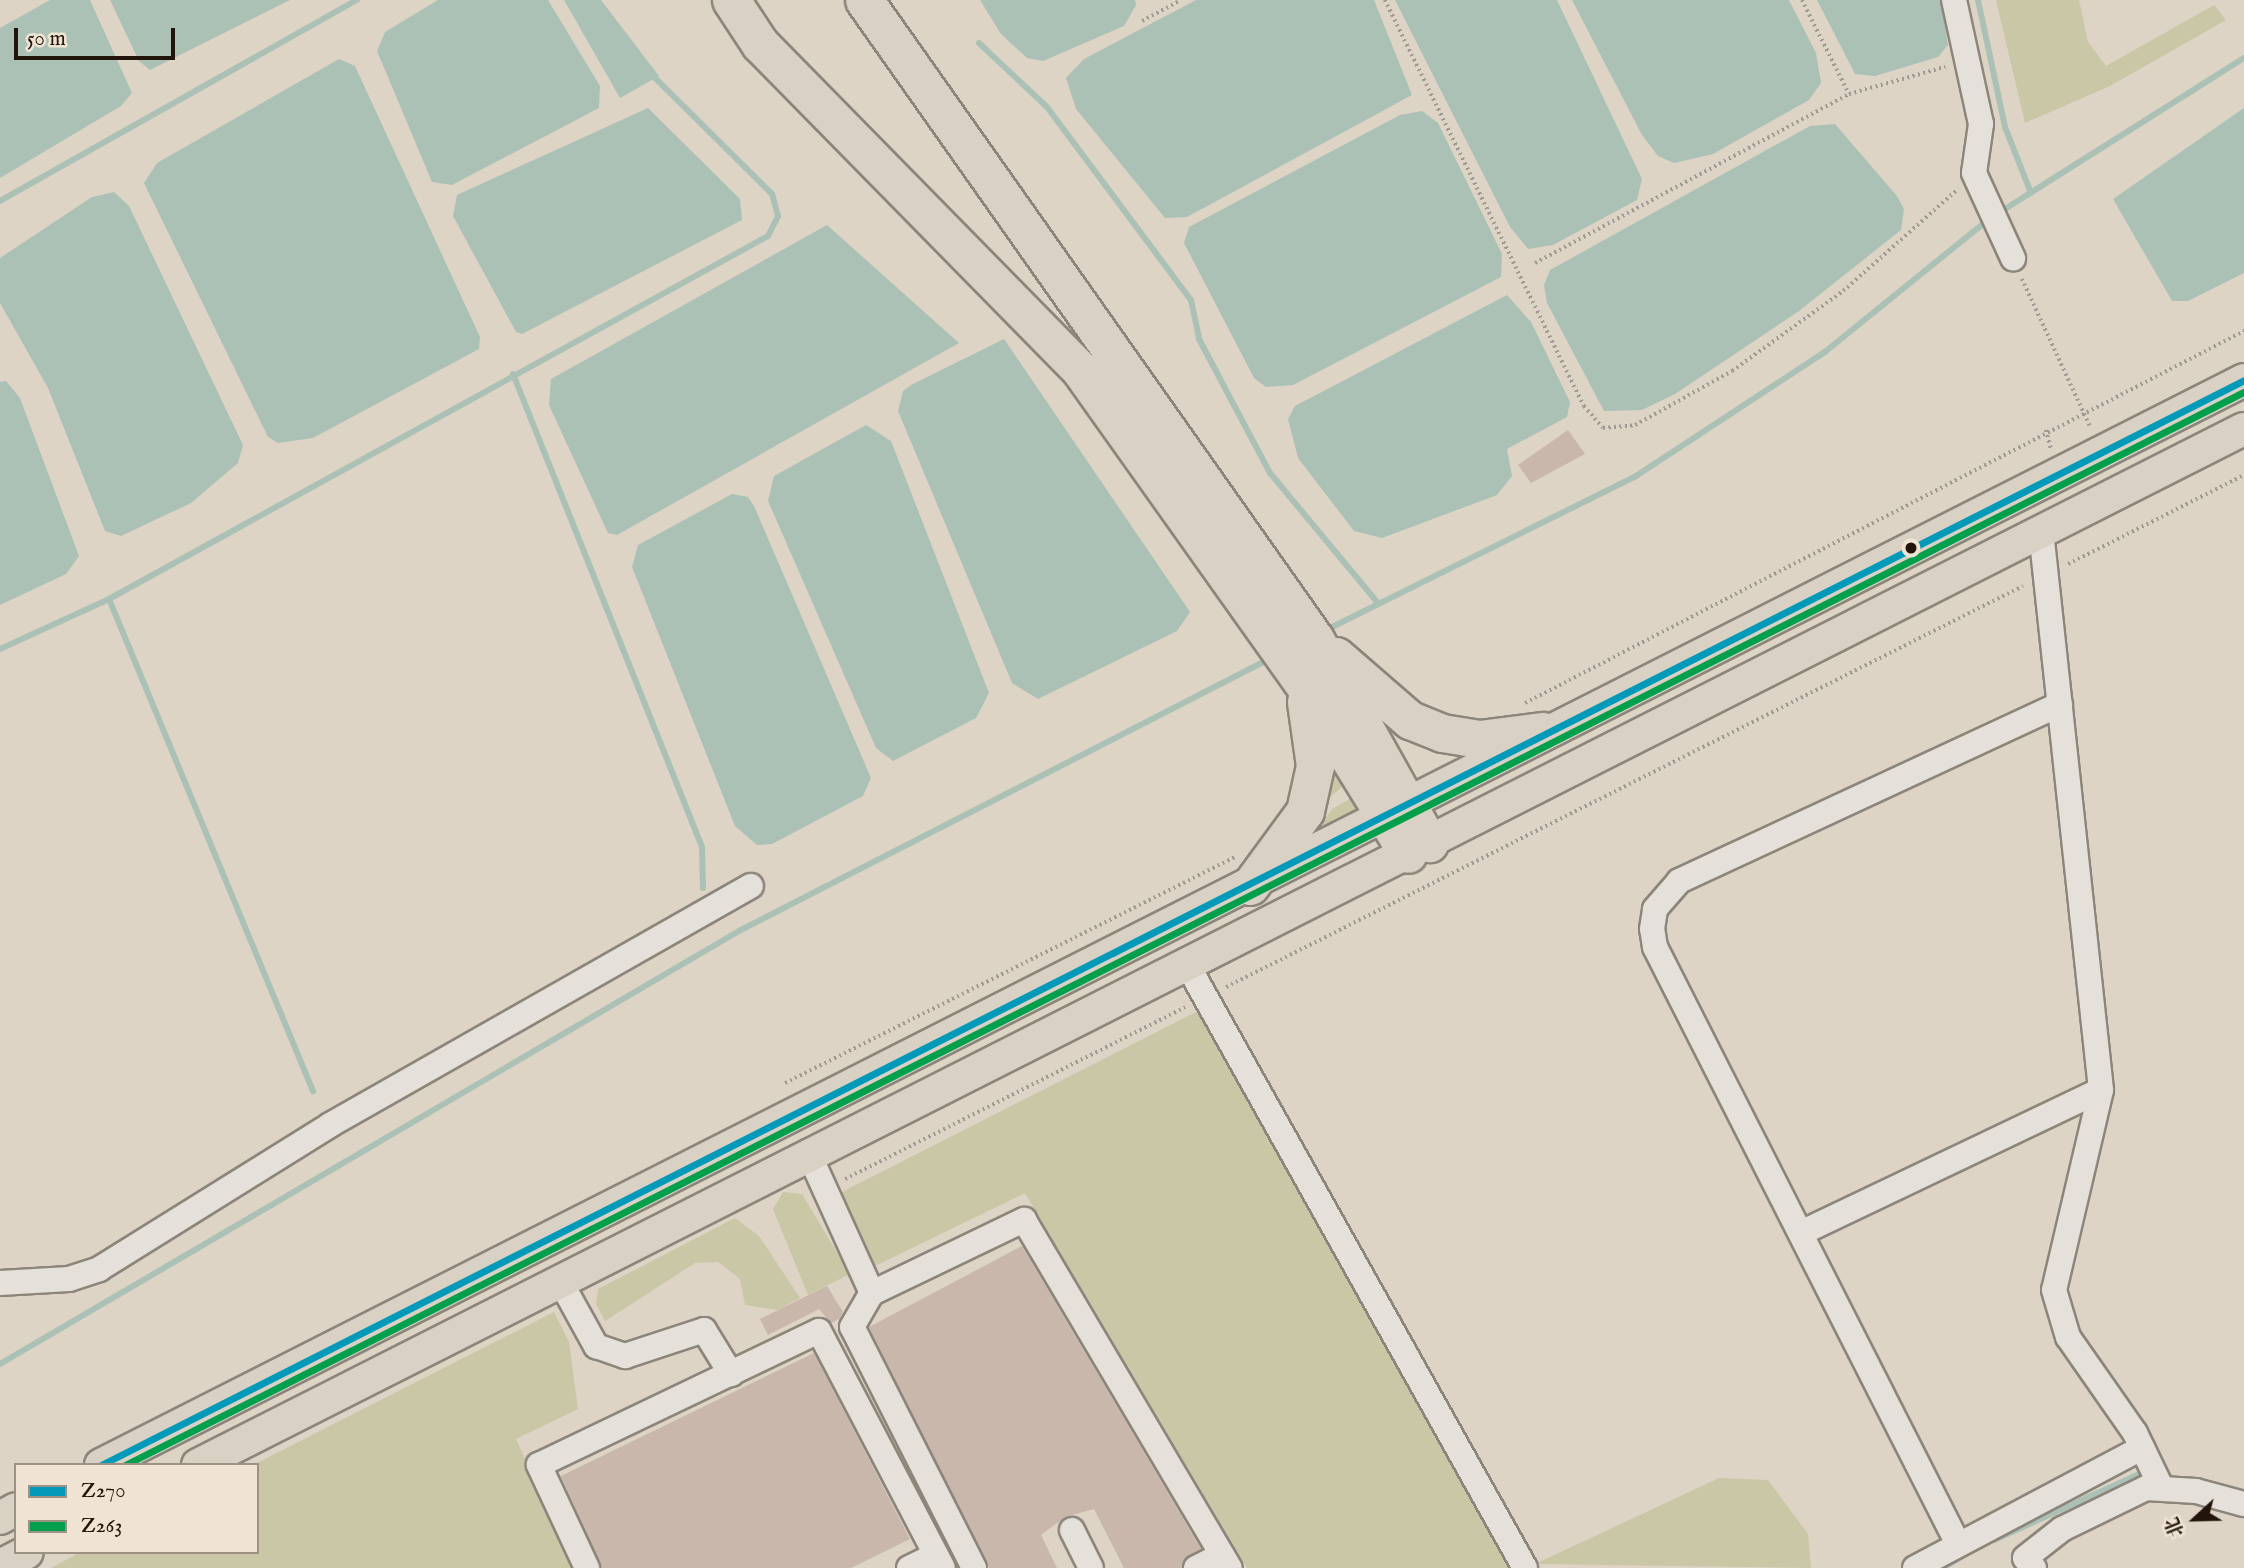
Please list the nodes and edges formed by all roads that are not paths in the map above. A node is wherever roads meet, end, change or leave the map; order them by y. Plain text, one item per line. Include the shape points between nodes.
1 (731, 0) edge
2 (864, 0) edge
3 (1954, 0) edge
4 (2013, 258) road end
5 (2244, 380) edge
6 (2244, 429) edge
7 (2042, 531) junction
8 (1315, 639) junction
9 (1301, 680) junction
10 (2060, 704) junction
11 (1532, 717) junction
12 (1398, 807) junction
13 (1418, 849) junction
14 (1248, 869) junction
15 (751, 886) dead end
16 (1188, 965) junction
17 (2101, 1090) junction
18 (808, 1152) junction
19 (1801, 1233) junction
20 (559, 1279) junction
21 (0, 1283) edge
22 (872, 1293) junction
23 (731, 1374) junction
24 (2143, 1448) junction
25 (105, 1463) edge
26 (202, 1463) edge
27 (2161, 1487) junction
28 (2244, 1504) edge
29 (1072, 1530) dead end
30 (1957, 1542) junction
31 (23, 1554) edge
32 (939, 1562) edge
33 (1226, 1562) edge
34 (0, 1566) edge
35 (587, 1568) edge
36 (909, 1568) edge
37 (974, 1568) edge
38 (1091, 1568) edge
39 (1196, 1568) edge
40 (1525, 1568) edge
41 (1915, 1568) edge
42 (2034, 1568) edge

1 - 9 highway via 761,44 1081,372
2 - 8 highway
3 - 4 street via 1983,142 1974,173
5 - 11 main road
6 - 7 main road
7 - 10 street
7 - 13 main road
8 - 11 highway via 1410,720 1442,733 1480,739
8 - 12 highway
9 - 12 highway
9 - 14 highway via 1315,766 1305,811
10 - 17 street
10 - 19 street via 1679,881 1655,909 1655,947
11 - 12 main road
12 - 13 highway
12 - 14 main road
13 - 16 main road
14 - 25 main road
15 - 21 street via 330,1125 99,1269 69,1279
16 - 18 main road
16 - 40 street
17 - 19 street
17 - 24 street via 2054,1290 2068,1337
18 - 20 main road
18 - 22 street
19 - 30 street
20 - 23 street via 596,1346 625,1356 704,1330
20 - 26 main road
22 - 33 street via 1024,1220
22 - 37 street via 855,1313 855,1340
23 - 32 street via 819,1331
23 - 35 street via 539,1465
24 - 27 street
24 - 30 street
27 - 28 street
27 - 42 street via 2123,1495 2062,1529 2025,1558
29 - 38 street
30 - 41 street
31 - 34 main road
32 - 36 street
33 - 39 street

